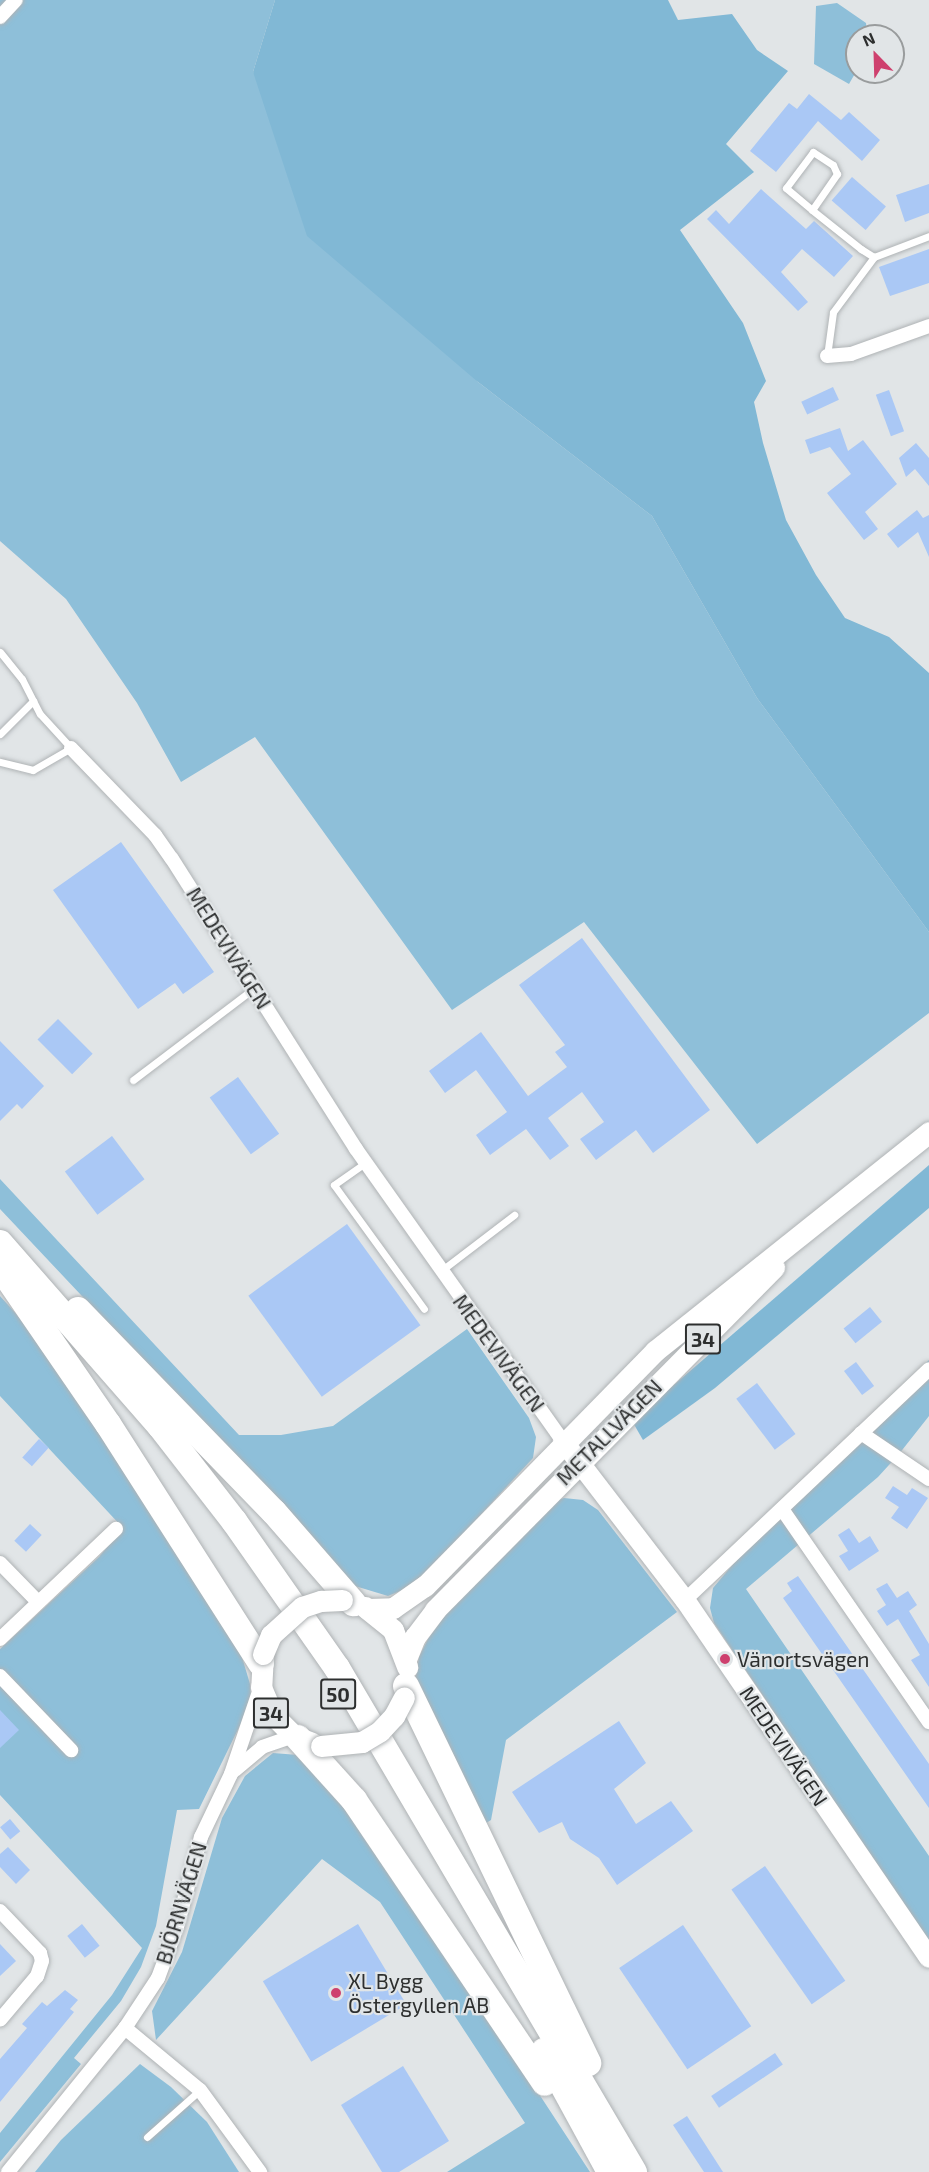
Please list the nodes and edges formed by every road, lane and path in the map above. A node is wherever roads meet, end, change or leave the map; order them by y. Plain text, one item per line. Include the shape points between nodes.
1 (16, 0) edge
2 (0, 17) edge
3 (812, 210) junction
4 (929, 236) edge
5 (874, 257) junction
6 (929, 326) edge
7 (827, 356) joint
8 (0, 652) edge
9 (33, 701) junction
10 (0, 734) edge
11 (71, 747) junction
12 (0, 762) edge
13 (255, 988) junction
14 (133, 1080) dead end
15 (929, 1132) edge
16 (365, 1163) junction
17 (514, 1215) dead end
18 (826, 1216) junction
19 (0, 1241) edge
20 (0, 1260) edge
21 (0, 1267) edge
22 (440, 1272) junction
23 (424, 1309) dead end
24 (929, 1370) edge
25 (861, 1433) junction
26 (563, 1441) junction
27 (579, 1461) junction
28 (929, 1479) edge
29 (782, 1509) junction
30 (116, 1529) dead end
31 (0, 1563) edge
32 (685, 1600) junction
33 (38, 1602) junction
34 (355, 1604) junction
35 (0, 1639) edge
36 (406, 1659) junction
37 (261, 1668) junction
38 (0, 1676) edge
39 (405, 1692) junction
40 (929, 1722) edge
41 (304, 1740) junction
42 (71, 1750) dead end
43 (231, 1774) junction
44 (0, 1911) edge
45 (929, 1958) edge
46 (0, 2020) edge
47 (125, 2028) junction
48 (200, 2090) junction
49 (147, 2137) dead end
50 (8, 2172) edge
51 (260, 2172) edge
52 (606, 2172) edge
53 (610, 2172) edge
54 (636, 2172) edge

1 - 2 street
3 - 3 lane via 786,188 813,152 833,165 837,174
3 - 5 lane
4 - 5 lane
5 - 7 lane via 833,312
6 - 7 street via 851,354
8 - 9 lane
9 - 10 lane
9 - 11 lane
11 - 12 lane via 33,770
11 - 13 street, MEDEVIVÄGEN via 155,836
13 - 14 lane
13 - 16 street, MEDEVIVÄGEN
15 - 18 main road, METALLVÄGEN / 34
16 - 22 street, MEDEVIVÄGEN
16 - 23 lane via 334,1185
17 - 22 lane
18 - 26 main road, METALLVÄGEN / 34 via 655,1351
18 - 27 main road, METALLVÄGEN / 34
19 - 34 highway via 122,1350
19 - 54 highway, 50 via 161,1427 234,1521 337,1668
20 - 53 highway, 50 via 153,1433 326,1675 431,1848
21 - 37 highway via 108,1424
22 - 26 street, MEDEVIVÄGEN
24 - 25 street
25 - 28 street
25 - 29 street
26 - 27 street, MEDEVIVÄGEN
26 - 34 main road, METALLVÄGEN / 34 via 425,1586 393,1608
27 - 32 street, MEDEVIVÄGEN
27 - 36 main road, METALLVÄGEN / 34 via 435,1610 415,1637
29 - 32 street
29 - 40 street
30 - 33 street
31 - 33 street
32 - 45 street, MEDEVIVÄGEN
33 - 35 street
34 - 36 main road, 34 via 393,1630
34 - 37 main road, 34, bridge via 321,1601 284,1619
36 - 39 main road, 34
37 - 41 main road, 34 via 273,1715
37 - 43 street, BJÖRNVÄGEN via 255,1714
38 - 42 street
39 - 41 main road, bridge via 394,1716 362,1742
39 - 54 highway
41 - 43 street, BJÖRNVÄGEN via 262,1747
41 - 52 highway via 354,1800
43 - 47 street, BJÖRNVÄGEN via 201,1837 168,1955
44 - 46 street via 42,1961 37,1976
47 - 48 street
47 - 50 street, BJÖRNVÄGEN
48 - 49 lane
48 - 51 street

